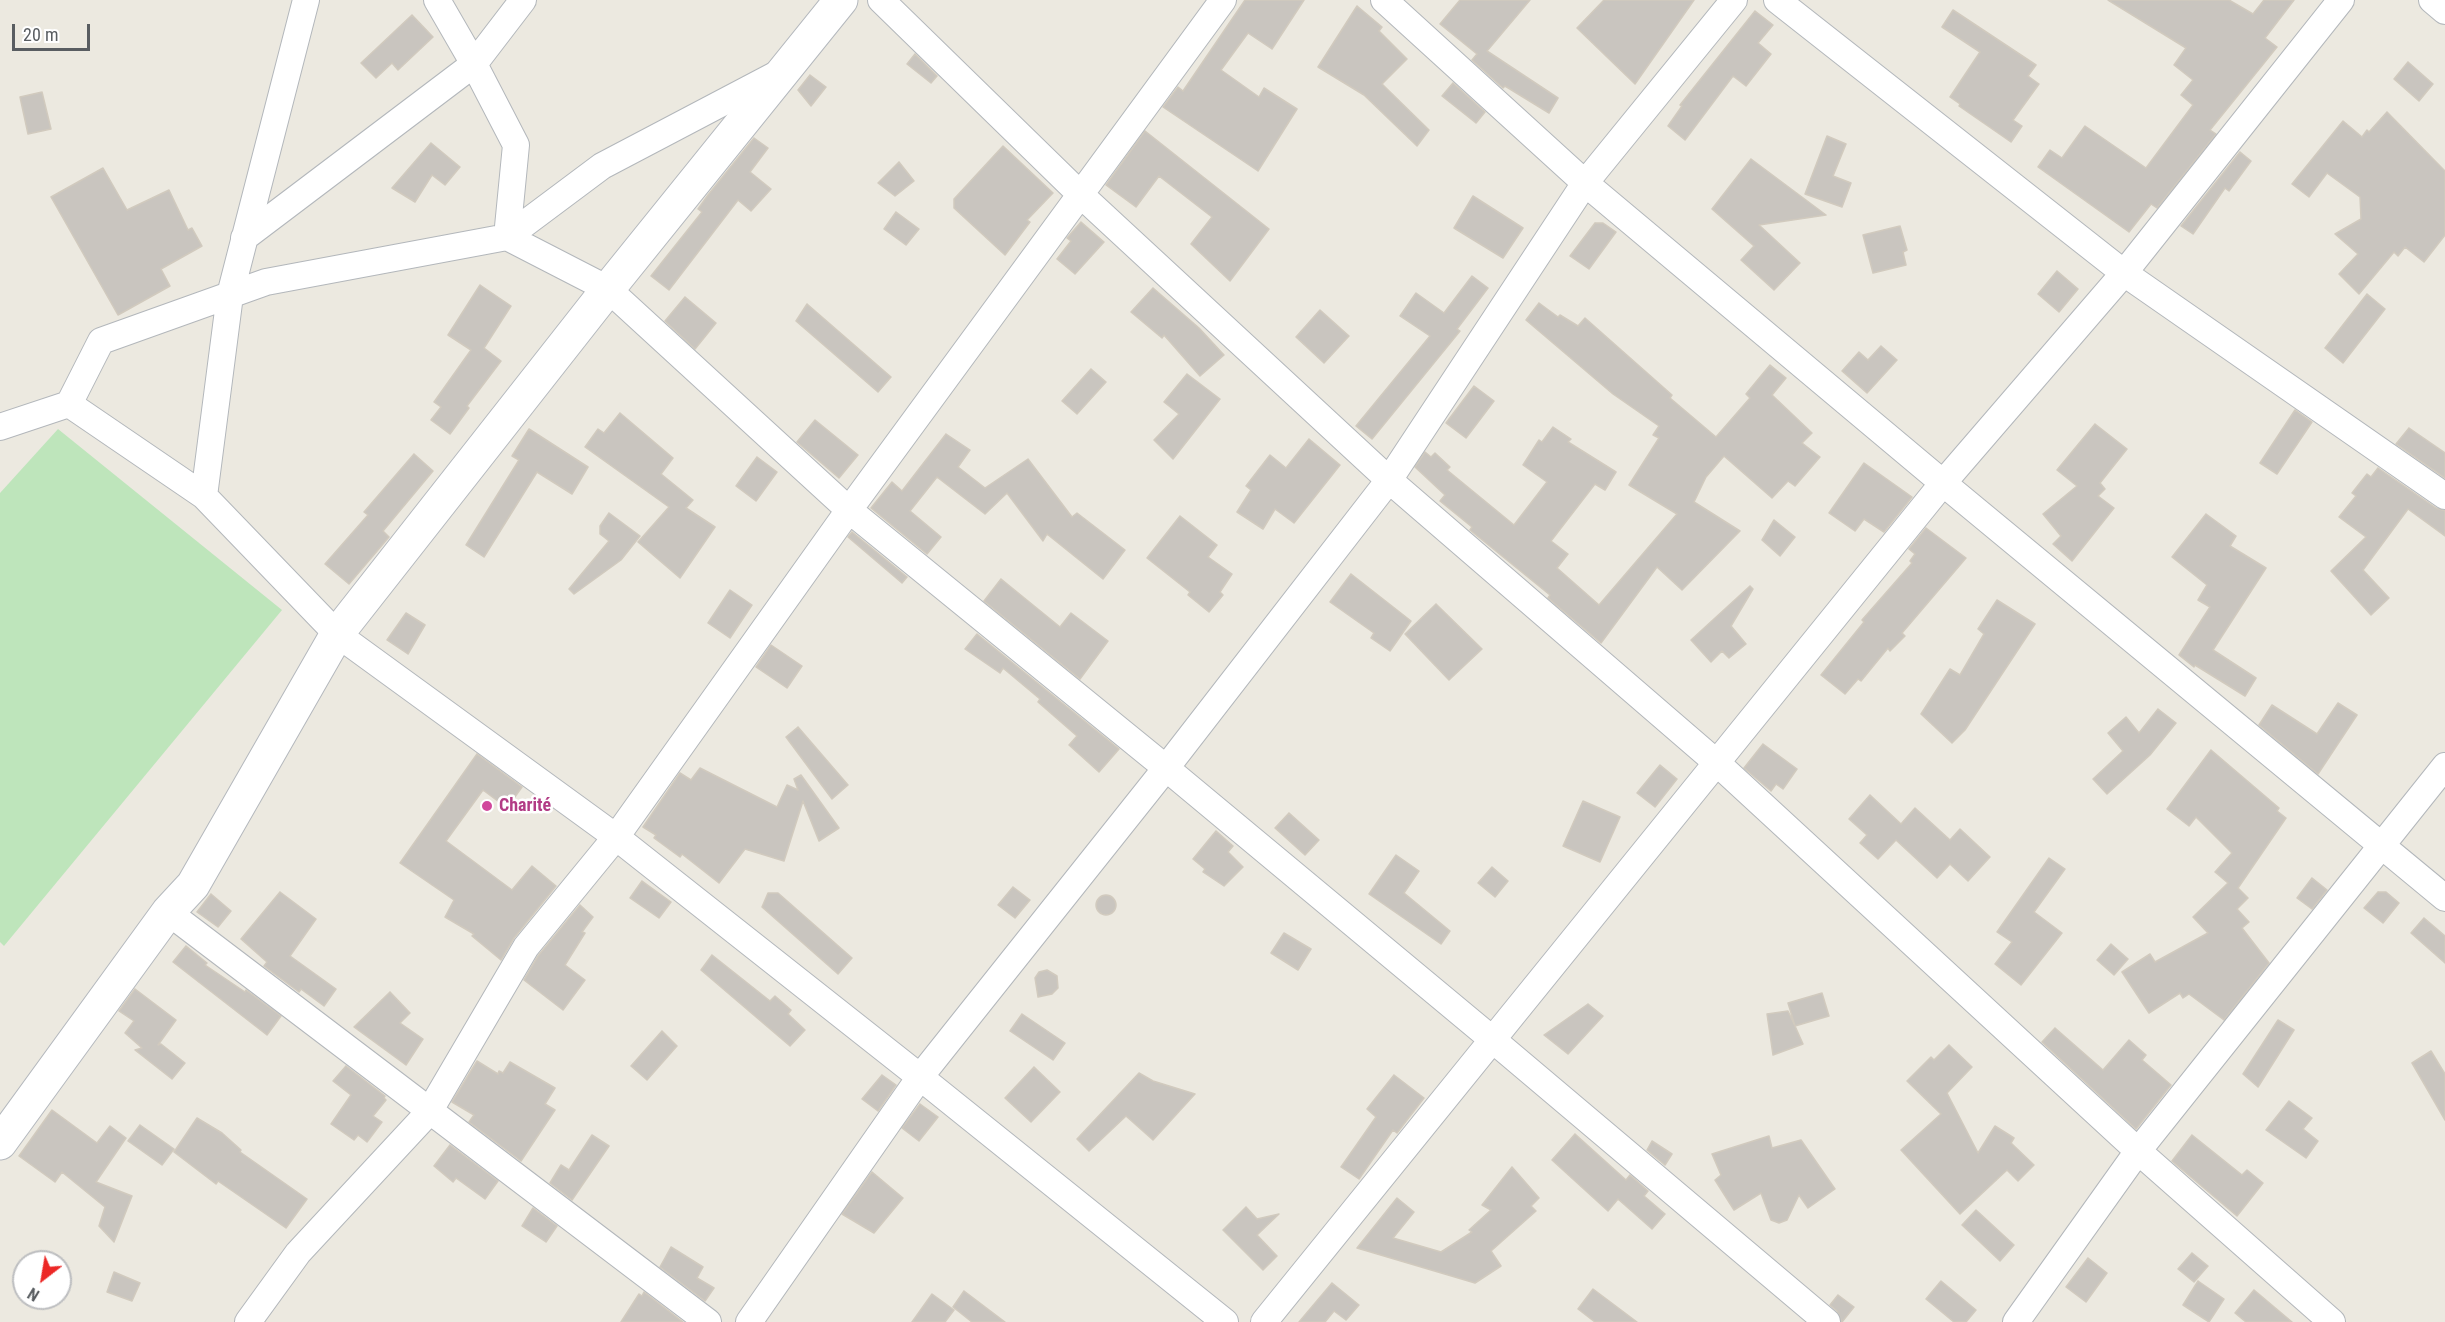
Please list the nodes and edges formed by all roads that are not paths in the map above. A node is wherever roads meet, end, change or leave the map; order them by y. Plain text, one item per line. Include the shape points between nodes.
1 (306, 0) edge
2 (437, 0) edge
3 (523, 0) edge
4 (841, 0) edge
5 (881, 0) edge
6 (1223, 0) edge
7 (1384, 0) edge
8 (1734, 0) edge
9 (1777, 0) edge
10 (2341, 0) edge
11 (2432, 0) edge
12 (2445, 11) edge
13 (474, 63) junction
14 (785, 70) junction
15 (1585, 183) junction
16 (1081, 195) junction
17 (507, 237) junction
18 (244, 238) junction
19 (2124, 273) junction
20 (608, 289) junction
21 (231, 295) junction
22 (69, 404) junction
23 (0, 426) edge
24 (1389, 480) junction
25 (1943, 483) junction
26 (204, 496) junction
27 (2445, 496) edge
28 (849, 510) junction
29 (337, 634) junction
30 (1717, 763) junction
31 (2445, 766) edge
32 (1166, 768) junction
33 (616, 837) junction
34 (2382, 846) junction
35 (2445, 898) edge
36 (168, 912) junction
37 (1493, 1040) junction
38 (920, 1077) junction
39 (429, 1112) junction
40 (0, 1143) edge
41 (2138, 1151) junction
42 (249, 1322) edge
43 (708, 1322) edge
44 (749, 1322) edge
45 (1225, 1322) edge
46 (1264, 1322) edge
47 (1827, 1322) edge
48 (2016, 1322) edge
49 (2332, 1322) edge

1 - 18 street
2 - 13 street
3 - 13 street
4 - 14 main road
5 - 16 street
6 - 16 street
7 - 15 street
8 - 15 street
9 - 19 street
10 - 19 street
11 - 12 street
13 - 17 street via 516,145
13 - 18 street
14 - 17 street via 602,166
14 - 20 main road
15 - 24 street
15 - 25 street
16 - 24 street
16 - 28 street
17 - 20 street
17 - 21 street via 266,282
18 - 21 street
19 - 25 street
19 - 27 street
20 - 28 street
20 - 29 main road
21 - 22 street via 101,341
21 - 26 street
22 - 23 street
22 - 26 street
24 - 30 street
24 - 32 street
25 - 30 street
25 - 34 street
26 - 29 street
28 - 32 street
28 - 33 street
29 - 33 street
29 - 36 main road via 193,885
30 - 37 street
30 - 41 street
31 - 34 street
32 - 37 street
32 - 38 street
33 - 38 street
33 - 39 street via 526,947
34 - 35 street
34 - 41 street
36 - 39 street
36 - 40 main road
37 - 46 street
37 - 47 street
38 - 44 street
38 - 45 street
39 - 42 street via 298,1253
39 - 43 street
41 - 48 street
41 - 49 street

